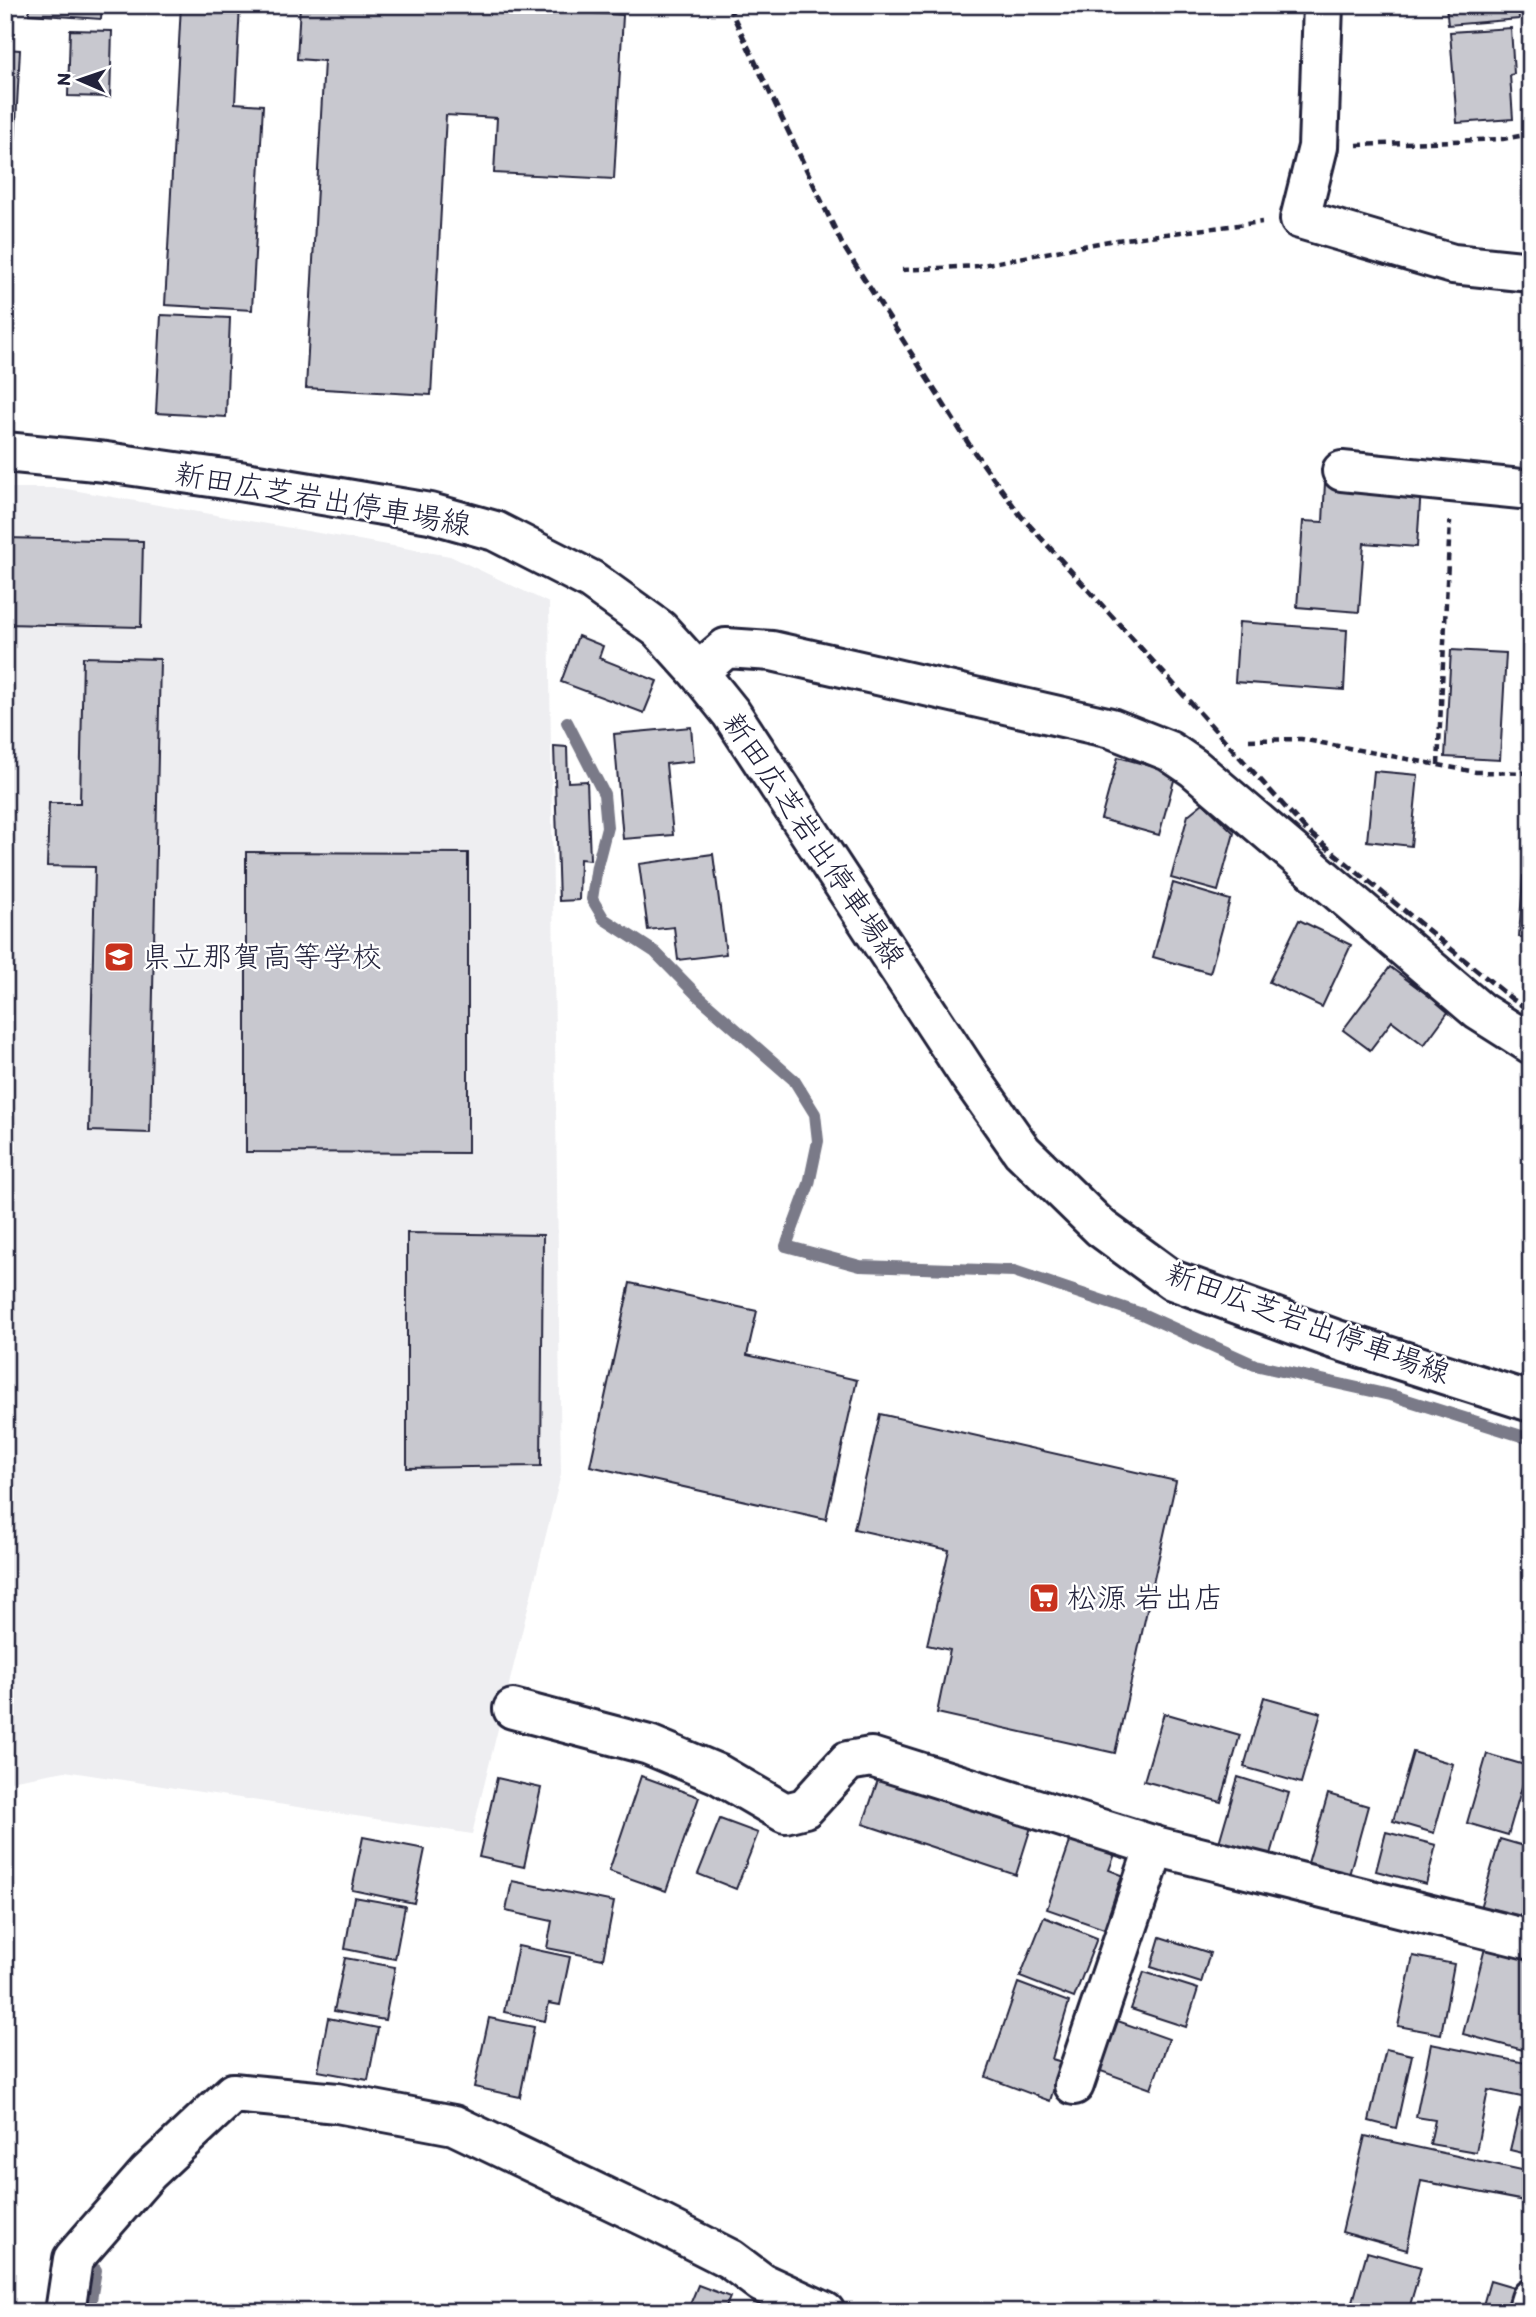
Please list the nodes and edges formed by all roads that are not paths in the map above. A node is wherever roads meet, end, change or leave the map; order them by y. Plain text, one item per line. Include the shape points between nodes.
1 (1324, 5) edge
2 (1531, 272) edge
3 (5, 452) edge
4 (1342, 471) dead end
5 (1531, 491) edge
6 (698, 672) junction
7 (1531, 1044) edge
8 (1531, 1402) edge
9 (513, 1710) dead end
10 (1155, 1846) junction
11 (1531, 1940) edge
12 (1074, 2085) dead end
13 (757, 2297) edge
14 (1531, 2299) edge
15 (65, 2312) edge
16 (825, 2312) edge
17 (1527, 2312) edge

1 - 2 street via 1318,147 1300,219 1453,264
3 - 6 street, 新田広芝岩出停車場線 via 239,481 430,513 495,531 591,580 659,629
4 - 5 street
6 - 7 street via 726,648 772,650 1111,729 1169,751 1479,1011
6 - 8 street, 新田広芝岩出停車場線 via 738,724 1022,1151 1101,1228 1172,1280
9 - 10 street via 649,1745 718,1774 785,1813 805,1808 848,1761 871,1757
10 - 11 street
10 - 12 street
13 - 15 street via 730,2259 454,2125 337,2103 233,2093 148,2173 73,2259
13 - 16 street
14 - 17 street

